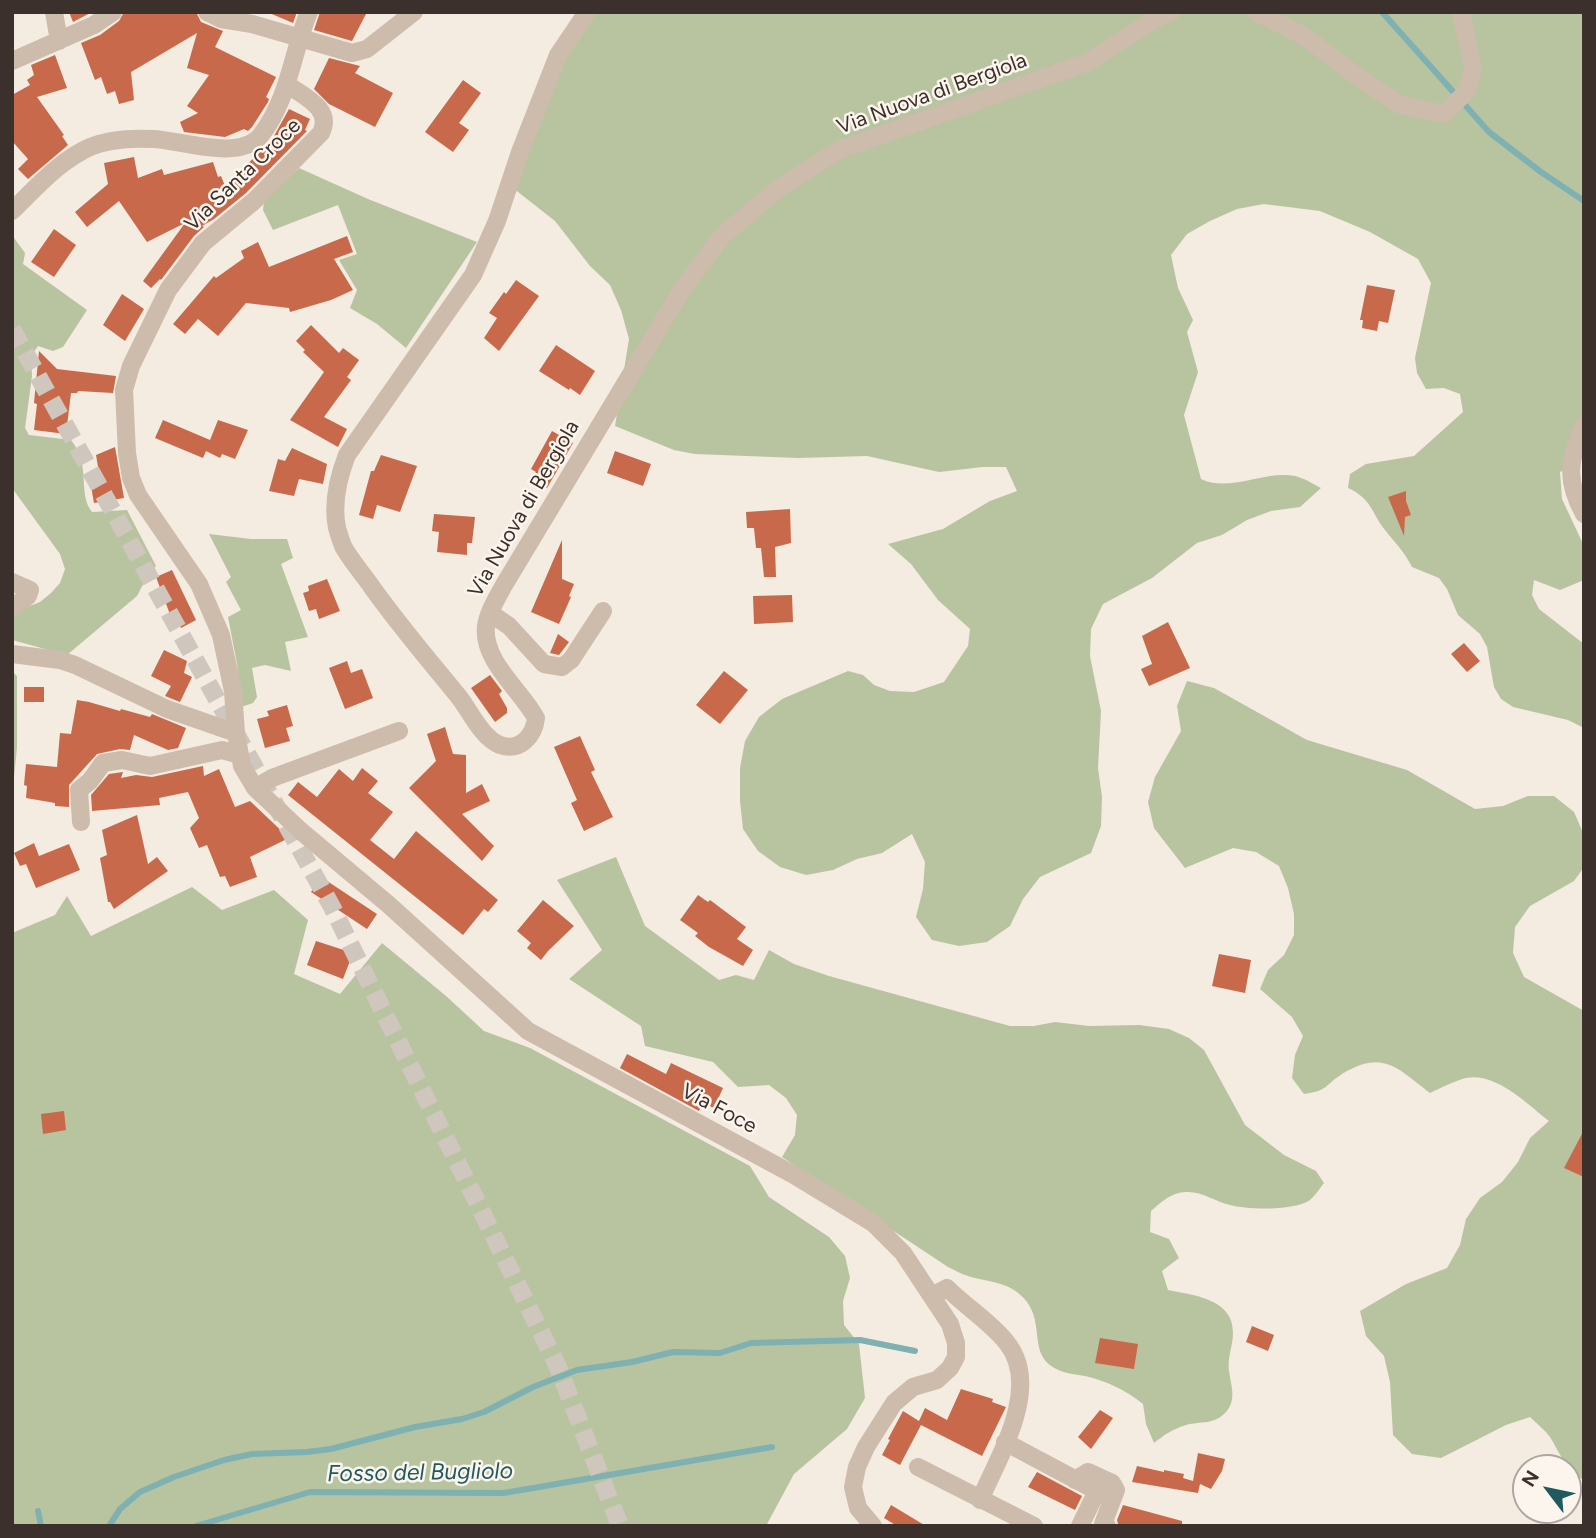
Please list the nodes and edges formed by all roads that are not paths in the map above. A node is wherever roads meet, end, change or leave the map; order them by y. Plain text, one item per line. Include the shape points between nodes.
1 (54, 12) edge
2 (113, 12) edge
3 (207, 12) edge
4 (309, 12) edge
5 (414, 12) edge
6 (587, 12) edge
7 (1171, 12) edge
8 (1256, 12) edge
9 (1461, 12) edge
10 (301, 33) junction
11 (59, 41) junction
12 (12, 61) edge
13 (288, 85) junction
14 (12, 211) edge
15 (1584, 425) edge
16 (1584, 514) edge
17 (12, 582) edge
18 (12, 608) edge
19 (603, 611) dead end
20 (490, 613) junction
21 (12, 654) edge
22 (400, 731) dead end
23 (236, 733) junction
24 (240, 754) junction
25 (255, 788) junction
26 (81, 822) dead end
27 (932, 1296) junction
28 (1005, 1442) junction
29 (918, 1467) dead end
30 (1075, 1480) junction
31 (980, 1500) junction
32 (873, 1526) edge
33 (1034, 1526) edge
34 (1080, 1526) edge
35 (1107, 1526) edge

1 - 11 street
2 - 11 street
3 - 10 street via 225,20
4 - 10 street
5 - 10 street via 367,49 352,53
6 - 20 street, Via Nuova di Bergiola via 558,55 473,275 347,455 336,494 343,547 492,741 518,746 531,735 536,718 490,651 486,627
7 - 20 street, Via Nuova di Bergiola via 1088,62 839,150 779,188 722,236 681,291
8 - 9 street via 1304,36 1400,105 1444,114 1467,91 1473,69
10 - 13 street
11 - 12 street
13 - 14 street via 260,137 250,145 206,148 155,139 90,147 54,170
13 - 23 street, Via Santa Croce via 321,111 326,124 254,201 203,243 168,290 131,366 124,397 131,478 199,584 221,635
15 - 16 street via 1574,446 1570,475
17 - 18 street via 30,590
19 - 20 street via 562,667 544,664 509,626
21 - 23 street via 75,665 167,709
22 - 25 street
23 - 24 street, Via Santa Croce
24 - 25 street, Via Santa Croce
24 - 26 street via 222,750 150,766 122,760 103,763 79,790
25 - 27 street, Via Foce via 528,1031 794,1175 873,1223 902,1253
27 - 28 street via 947,1288 1007,1342 1014,1355 1021,1373 1018,1403
27 - 32 street, Via Foce via 950,1324 956,1357 937,1380 913,1387 894,1403 866,1447 853,1487 858,1508
28 - 30 street
28 - 31 street
29 - 31 street
30 - 34 street via 1097,1491
30 - 35 street via 1088,1472 1112,1483 1116,1490 1103,1524
31 - 33 street

